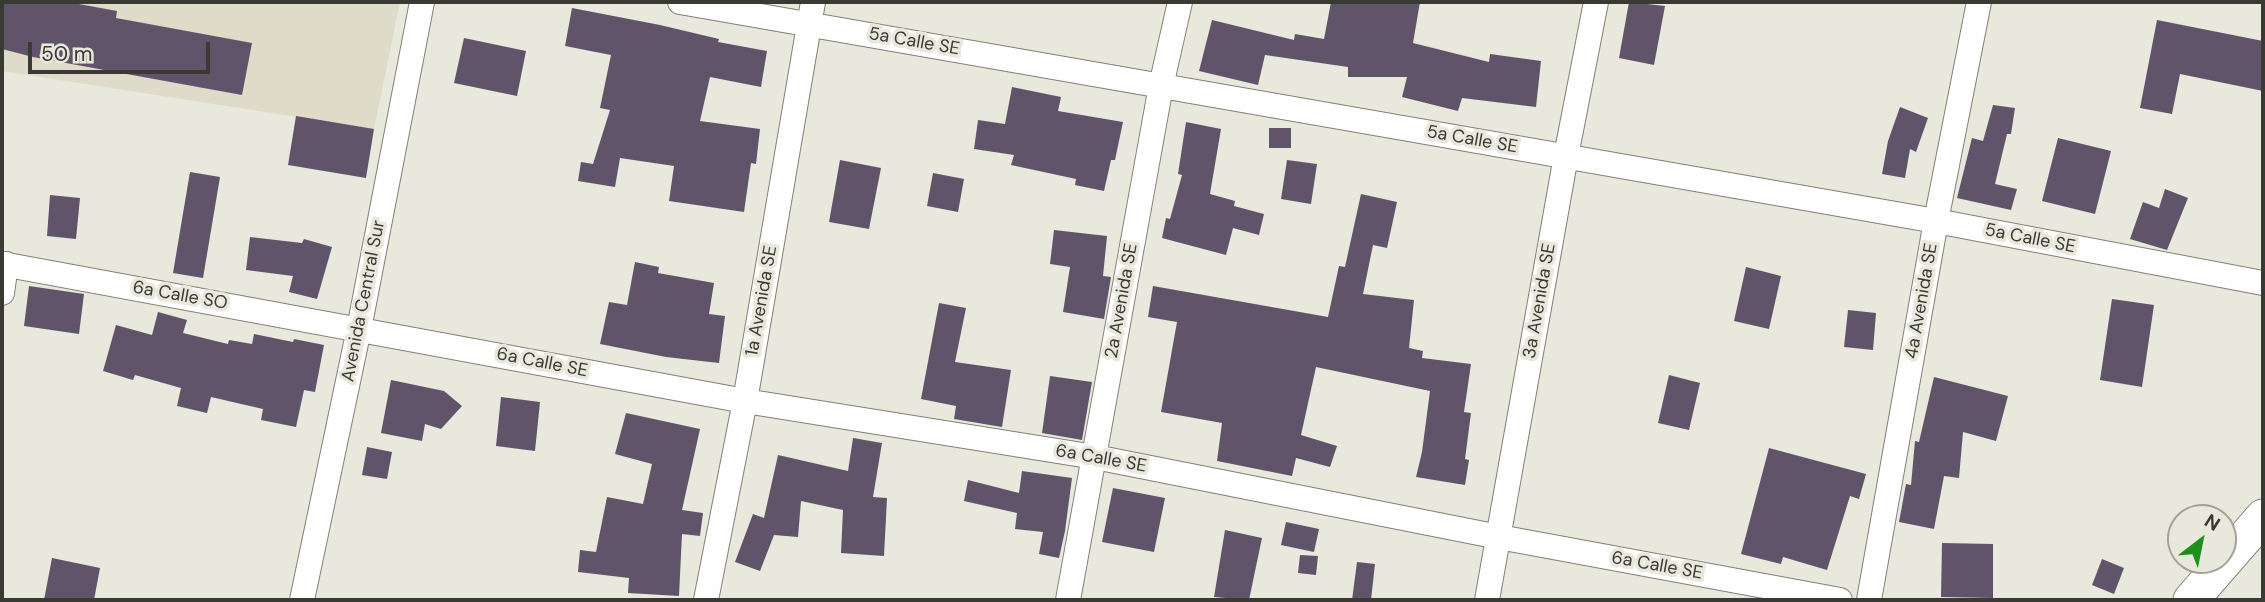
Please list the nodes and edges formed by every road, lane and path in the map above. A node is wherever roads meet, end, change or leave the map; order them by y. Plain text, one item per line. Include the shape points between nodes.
1 (422, 2) edge
2 (680, 2) edge
3 (1180, 2) edge
4 (1596, 2) edge
5 (1979, 2) edge
6 (811, 13) edge
7 (1161, 86) junction
8 (1566, 156) junction
9 (1936, 221) junction
10 (4, 264) edge
11 (2263, 284) edge
12 (2, 293) edge
13 (359, 329) junction
14 (745, 401) junction
15 (1095, 457) junction
16 (2263, 517) edge
17 (1499, 537) junction
18 (2263, 550) edge
19 (302, 600) edge
20 (706, 600) edge
21 (1068, 600) edge
22 (1487, 600) edge
23 (1840, 600) edge
24 (1870, 600) edge
25 (2191, 600) edge
26 (2221, 600) edge

1 - 13 street, Avenida Central Sur
2 - 6 street, 5a Calle SE
3 - 7 street, 2a Avenida SE
4 - 8 street, 3a Avenida SE
5 - 9 street, 4a Avenida SE
6 - 7 street, 5a Calle SE
6 - 14 street, 1a Avenida SE
7 - 8 street, 5a Calle SE
7 - 15 street, 2a Avenida SE
8 - 9 street, 5a Calle SE
8 - 17 street, 3a Avenida SE
9 - 11 street, 5a Calle SE
9 - 24 street, 4a Avenida SE
10 - 12 street
10 - 13 street, 6a Calle SO
13 - 14 street, 6a Calle SE
13 - 19 street, Avenida Central Sur
14 - 15 street, 6a Calle SE
14 - 20 street, 1a Avenida SE
15 - 17 street, 6a Calle SE
15 - 21 street, 2a Avenida SE
16 - 25 main road
17 - 22 street, 3a Avenida SE
17 - 23 street, 6a Calle SE
18 - 26 main road

